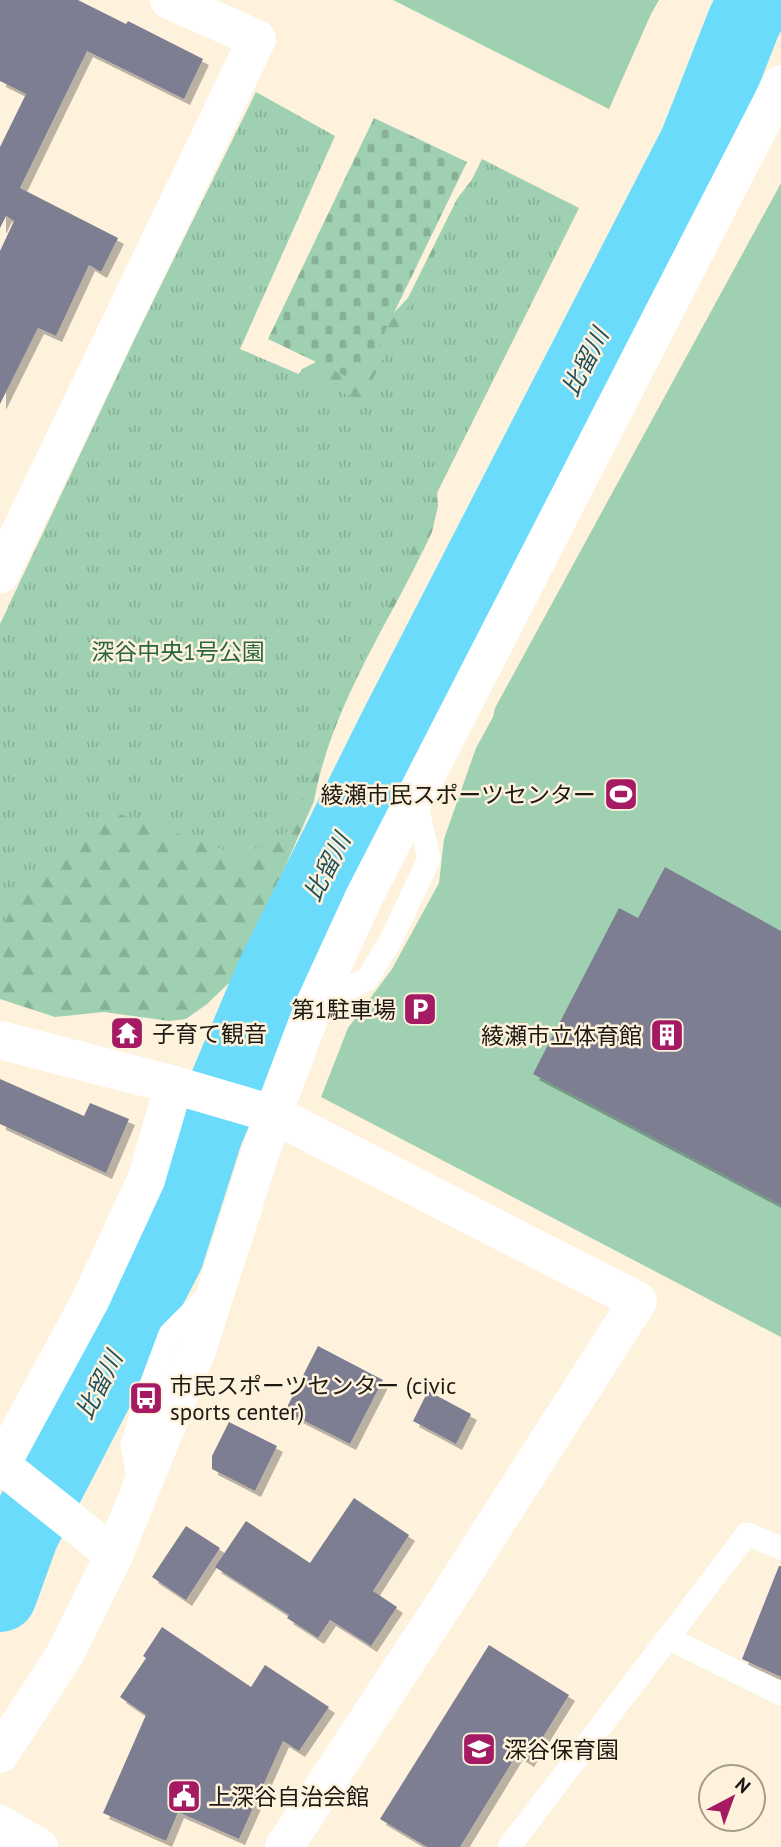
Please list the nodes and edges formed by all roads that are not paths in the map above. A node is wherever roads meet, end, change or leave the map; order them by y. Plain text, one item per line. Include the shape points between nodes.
1 (169, 0) edge
2 (781, 84) edge
3 (0, 573) edge
4 (0, 1040) edge
5 (184, 1088) junction
6 (255, 1109) junction
7 (781, 1548) edge
8 (114, 1555) junction
9 (668, 1638) junction
10 (781, 1694) edge
11 (0, 1754) edge
12 (0, 1824) edge
13 (38, 1847) edge
14 (284, 1847) edge
15 (509, 1847) edge

1 - 3 street via 257,39
2 - 6 street via 364,897 313,1008
4 - 5 street
5 - 6 street
5 - 8 street via 90,1301 1,1465
6 - 8 street via 197,1350
6 - 14 street via 638,1301
7 - 9 lane via 747,1534
8 - 11 street via 65,1654
9 - 10 lane
9 - 15 lane
12 - 13 street

